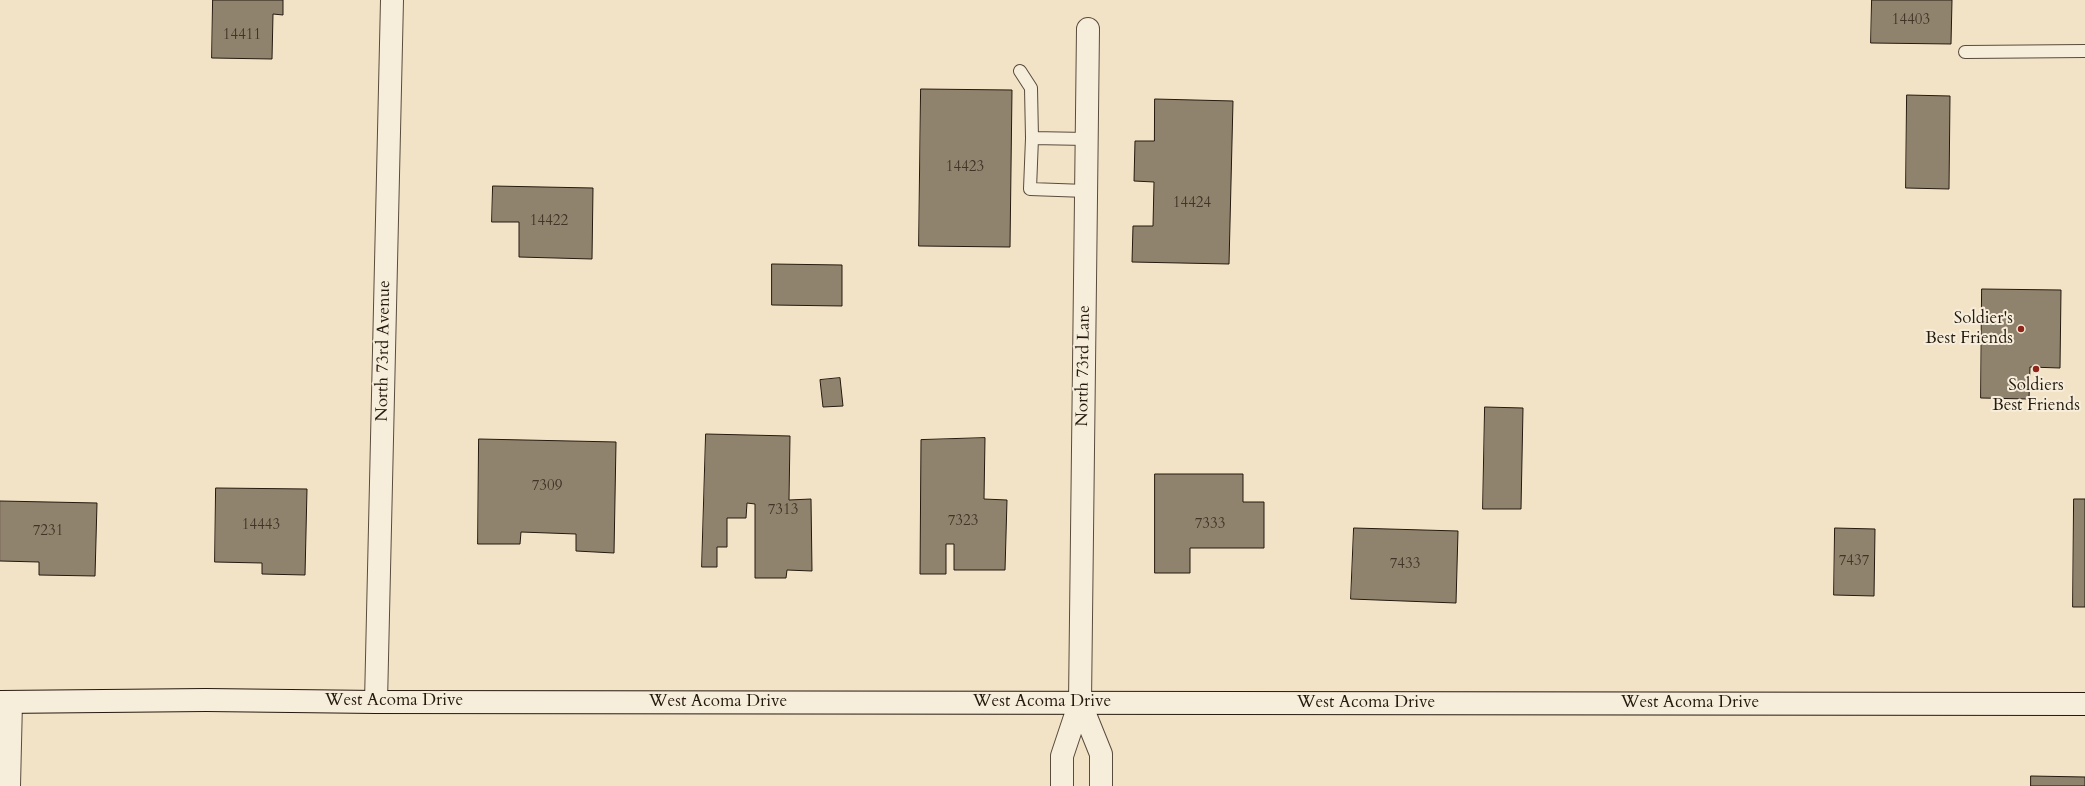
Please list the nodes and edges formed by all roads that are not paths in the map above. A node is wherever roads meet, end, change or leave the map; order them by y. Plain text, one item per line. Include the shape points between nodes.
1 (392, 0) edge
2 (1088, 29) dead end
3 (1965, 52) dead end
4 (2085, 52) edge
5 (1020, 71) dead end
6 (1032, 138) junction
7 (1087, 138) junction
8 (1086, 191) junction
9 (6, 702) edge
10 (376, 702) junction
11 (1080, 702) junction
12 (2085, 704) edge
13 (9, 786) edge
14 (1062, 786) edge
15 (1101, 786) edge

1 - 10 street, North 73rd Avenue
2 - 7 street, North 73rd Lane
3 - 4 lane
5 - 6 lane via 1031,88
6 - 7 lane
6 - 8 lane via 1030,189
7 - 8 street, North 73rd Lane
8 - 11 street, North 73rd Lane
9 - 10 street, West Acoma Drive
9 - 13 street
10 - 11 street, West Acoma Drive
11 - 12 street, West Acoma Drive
11 - 14 street, North 73rd Lane via 1062,756
11 - 15 street, North 73rd Lane via 1101,754

